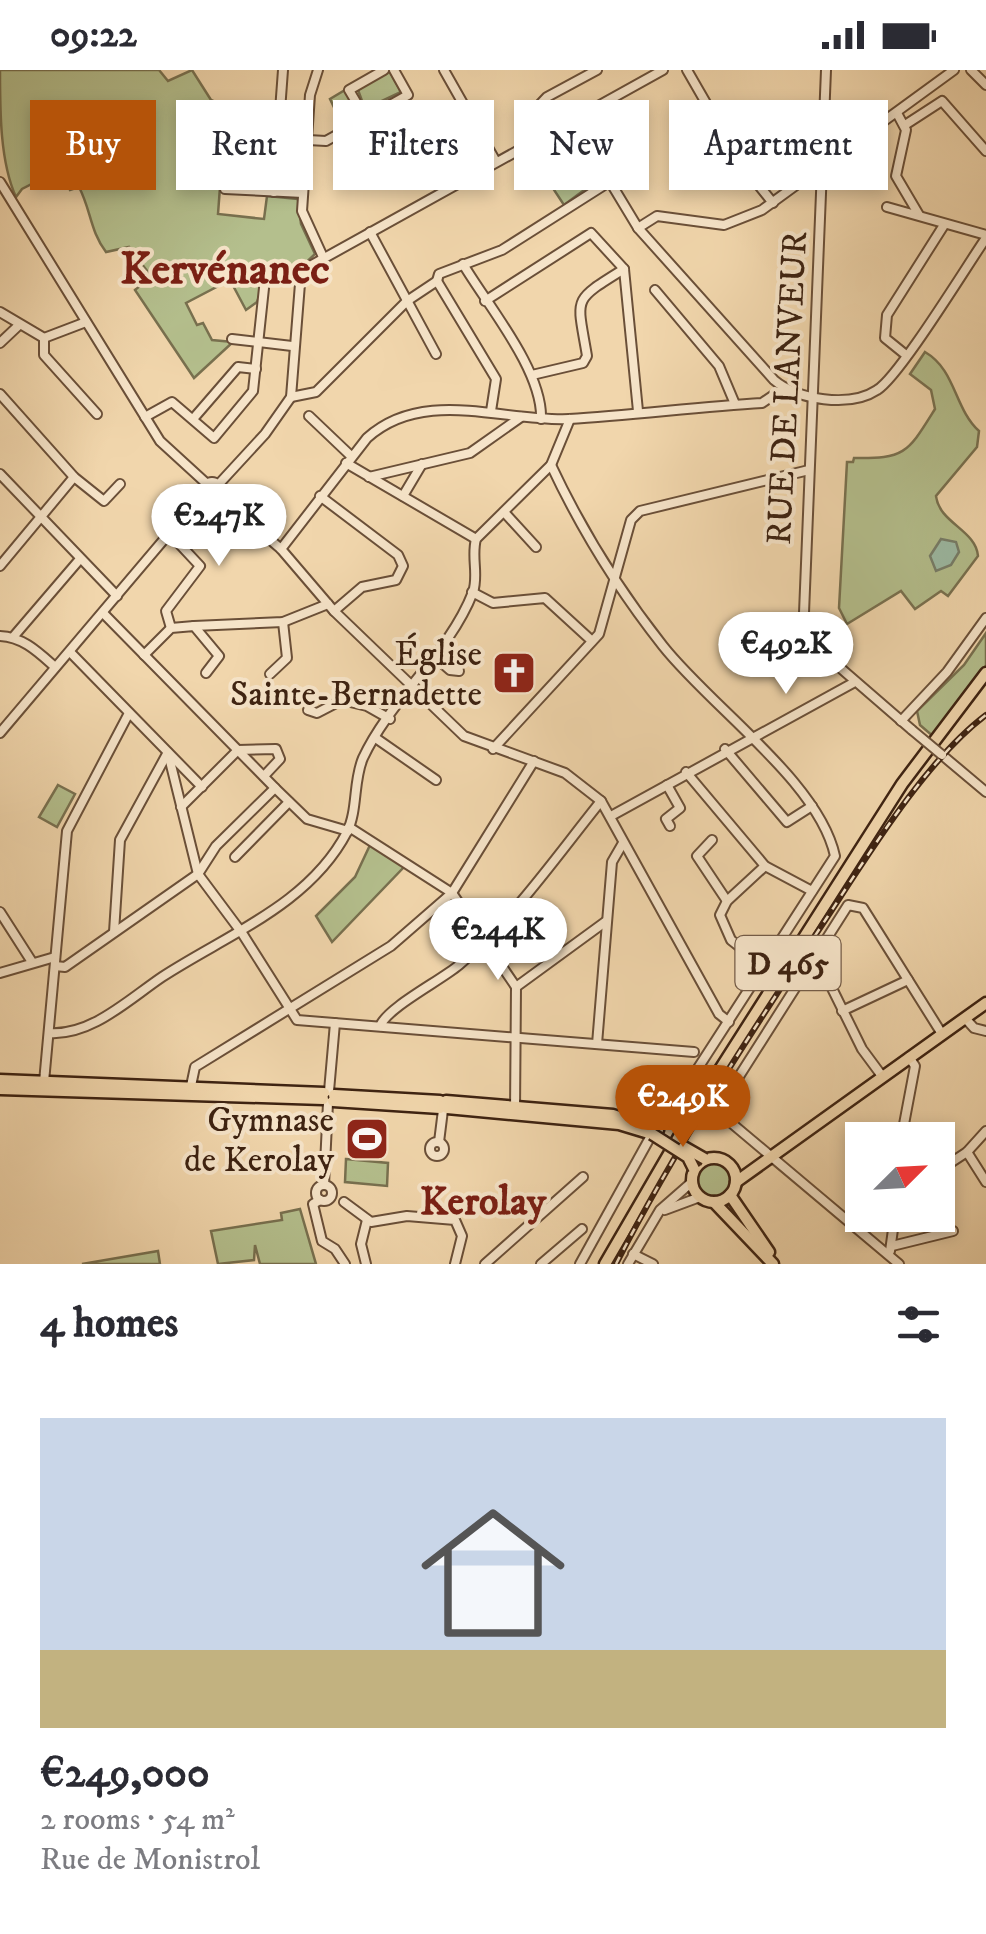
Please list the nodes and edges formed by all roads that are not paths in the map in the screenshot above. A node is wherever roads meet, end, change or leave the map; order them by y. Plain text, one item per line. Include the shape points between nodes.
1 (283, 70) edge
2 (318, 70) edge
3 (384, 70) edge
4 (394, 70) edge
5 (444, 70) edge
6 (598, 70) edge
7 (687, 70) edge
8 (826, 70) edge
9 (954, 70) edge
10 (972, 70) edge
11 (656, 72) edge
12 (943, 74) edge
13 (986, 85) edge
14 (281, 100) edge
15 (310, 100) edge
16 (356, 100) edge
17 (399, 100) edge
18 (544, 100) edge
19 (610, 100) edge
20 (825, 100) edge
21 (898, 115) junction
22 (888, 122) edge
23 (905, 125) junction
24 (514, 151) edge
25 (986, 151) edge
26 (495, 160) junction
27 (0, 182) edge
28 (241, 190) edge
29 (303, 190) edge
30 (596, 190) edge
31 (614, 190) edge
32 (789, 190) edge
33 (823, 190) edge
34 (274, 192) joint
35 (303, 193) junction
36 (772, 203) junction
37 (888, 207) dead end
38 (919, 216) junction
39 (944, 226) junction
40 (638, 228) junction
41 (370, 232) junction
42 (986, 236) edge
43 (324, 257) junction
44 (463, 264) junction
45 (624, 269) junction
46 (437, 281) junction
47 (264, 288) dead end
48 (655, 290) dead end
49 (408, 301) junction
50 (485, 301) junction
51 (0, 312) edge
52 (86, 322) junction
53 (18, 326) junction
54 (44, 338) junction
55 (232, 339) dead end
56 (0, 343) edge
57 (258, 343) junction
58 (292, 346) junction
59 (436, 354) dead end
60 (906, 356) junction
61 (256, 369) junction
62 (532, 375) junction
63 (784, 388) junction
64 (0, 394) edge
65 (291, 396) junction
66 (814, 396) junction
67 (735, 404) junction
68 (492, 411) junction
69 (638, 411) junction
70 (97, 414) dead end
71 (309, 416) dead end
72 (145, 417) junction
73 (520, 417) junction
74 (193, 419) junction
75 (541, 419) junction
76 (570, 419) junction
77 (349, 459) junction
78 (422, 464) junction
79 (551, 465) junction
80 (809, 470) junction
81 (0, 474) edge
82 (369, 476) junction
83 (74, 477) junction
84 (120, 484) dead end
85 (212, 490) junction
86 (320, 496) junction
87 (403, 496) junction
88 (504, 512) junction
89 (40, 519) junction
90 (172, 536) junction
91 (476, 540) junction
92 (536, 547) dead end
93 (281, 548) junction
94 (80, 559) junction
95 (0, 566) edge
96 (614, 578) junction
97 (472, 592) junction
98 (118, 596) junction
99 (331, 607) junction
100 (104, 614) junction
101 (986, 618) edge
102 (284, 622) junction
103 (194, 626) junction
104 (170, 628) junction
105 (0, 636) edge
106 (14, 636) junction
107 (592, 642) junction
108 (70, 652) junction
109 (144, 655) junction
110 (434, 656) junction
111 (55, 667) junction
112 (459, 671) dead end
113 (206, 673) dead end
114 (986, 673) edge
115 (270, 674) dead end
116 (413, 683) junction
117 (853, 683) junction
118 (308, 710) dead end
119 (128, 713) junction
120 (390, 718) junction
121 (901, 721) junction
122 (0, 733) edge
123 (750, 737) junction
124 (377, 739) junction
125 (494, 749) junction
126 (238, 750) junction
127 (725, 750) junction
128 (168, 753) junction
129 (534, 761) junction
130 (686, 772) junction
131 (264, 776) junction
132 (436, 780) dead end
133 (666, 785) junction
134 (202, 787) junction
135 (275, 788) junction
136 (986, 792) edge
137 (600, 800) junction
138 (289, 802) junction
139 (812, 806) junction
140 (180, 808) junction
141 (611, 816) junction
142 (670, 826) dead end
143 (348, 829) junction
144 (712, 840) dead end
145 (623, 843) junction
146 (235, 857) dead end
147 (765, 866) junction
148 (198, 874) junction
149 (812, 891) junction
150 (452, 893) junction
151 (727, 901) junction
152 (0, 912) edge
153 (606, 922) junction
154 (114, 932) junction
155 (242, 933) junction
156 (485, 943) junction
157 (811, 959) junction
158 (55, 961) junction
159 (32, 962) junction
160 (764, 966) junction
161 (0, 973) edge
162 (908, 980) junction
163 (516, 987) junction
164 (986, 1003) edge
165 (290, 1009) junction
166 (842, 1011) junction
167 (965, 1018) junction
168 (729, 1022) junction
169 (335, 1024) junction
170 (380, 1026) junction
171 (986, 1031) edge
172 (49, 1033) junction
173 (942, 1034) junction
174 (517, 1037) junction
175 (597, 1044) junction
176 (694, 1052) dead end
177 (910, 1057) junction
178 (882, 1076) junction
179 (0, 1080) edge
180 (44, 1082) junction
181 (192, 1086) junction
182 (0, 1090) edge
183 (328, 1097) junction
184 (443, 1106) junction
185 (516, 1111) junction
186 (904, 1122) edge
187 (986, 1131) edge
188 (654, 1132) junction
189 (439, 1142) dead end
190 (966, 1152) junction
191 (771, 1155) junction
192 (706, 1159) junction
193 (955, 1159) edge
194 (731, 1166) junction
195 (694, 1169) junction
196 (582, 1177) dead end
197 (692, 1182) junction
198 (736, 1182) junction
199 (986, 1182) edge
200 (730, 1195) junction
201 (700, 1197) junction
202 (344, 1202) dead end
203 (714, 1202) junction
204 (366, 1220) junction
205 (654, 1220) junction
206 (582, 1229) dead end
207 (892, 1232) edge
208 (951, 1232) edge
209 (890, 1250) junction
210 (633, 1254) junction
211 (345, 1264) edge
212 (366, 1264) edge
213 (456, 1264) edge
214 (485, 1264) edge
215 (541, 1264) edge
216 (580, 1264) edge
217 (605, 1264) edge
218 (628, 1264) edge
219 (654, 1264) edge
220 (776, 1264) edge
221 (899, 1264) edge

1 - 14 street
2 - 15 street
3 - 16 street via 350,90
4 - 17 street via 408,95
5 - 26 street
6 - 18 street
7 - 36 street
8 - 20 street, RUE DE LANVEUR
9 - 12 street
10 - 13 street
11 - 19 street
12 - 21 street
21 - 22 street
21 - 23 street
23 - 25 street via 942,101
23 - 38 street via 896,176
24 - 26 street
26 - 41 street
27 - 52 street
28 - 34 street
29 - 35 street
30 - 44 street via 502,250
31 - 40 street
32 - 36 street
33 - 66 street, RUE DE LANVEUR
34 - 35 street
35 - 43 street via 304,218
36 - 40 street via 732,224 657,216
37 - 38 street
38 - 39 street
39 - 42 street
39 - 60 street via 886,314 884,338
40 - 63 street
41 - 43 street
41 - 49 street
42 - 60 street
43 - 58 street via 298,279
44 - 46 street via 438,274
44 - 50 street
45 - 50 street via 591,233
45 - 62 street via 578,304 583,363
45 - 69 street
46 - 49 street
46 - 68 street via 495,376
47 - 57 street
48 - 67 street via 720,366
49 - 59 street
49 - 65 street via 316,392
50 - 62 street
51 - 53 street
52 - 54 street
52 - 72 street
53 - 54 street
53 - 56 street
54 - 70 street via 44,355
55 - 57 street
57 - 58 street
57 - 61 street
58 - 65 street
60 - 66 street via 872,393 844,400
61 - 74 street via 238,367
61 - 74 street via 253,392 214,438
62 - 75 street
63 - 66 street
63 - 67 street via 762,402
64 - 83 street
65 - 85 street
66 - 80 street, RUE DE LANVEUR
67 - 69 street
68 - 73 street
68 - 77 street via 409,416 374,432
69 - 76 street
71 - 77 street
72 - 74 street via 172,402
72 - 85 street via 160,441
73 - 75 street
73 - 78 street via 484,448
75 - 76 street
76 - 79 street
77 - 82 street
77 - 86 street
78 - 82 street
78 - 87 street
79 - 88 street
79 - 96 street via 589,545
80 - 96 street via 640,511 631,520
80 - 117 street, RUE DE LANVEUR via 804,613 815,646
81 - 89 street
82 - 87 street
83 - 84 street via 104,501
83 - 89 street
85 - 90 street
85 - 93 street
86 - 93 street
86 - 99 street via 403,566 396,580 362,587
87 - 91 street
88 - 91 street
88 - 92 street
89 - 94 street
89 - 95 street
90 - 98 street
90 - 104 street via 200,566 166,612
91 - 97 street
93 - 99 street
94 - 98 street
94 - 106 street
96 - 107 street
96 - 123 street via 665,649
97 - 107 street via 492,603 546,598
97 - 110 street
98 - 100 street
99 - 102 street
99 - 116 street
100 - 108 street
100 - 109 street
101 - 121 street
102 - 103 street
102 - 115 street via 288,658
103 - 104 street
103 - 113 street via 219,656
104 - 109 street
105 - 106 street
106 - 111 street
107 - 125 street
108 - 111 street
108 - 119 street
109 - 126 street
110 - 112 street
110 - 116 street
111 - 122 street
114 - 217 main road, D 465 via 902,784 698,1104
116 - 120 street
116 - 125 street via 464,736
117 - 121 street
117 - 123 street
118 - 120 street via 317,713 342,700
119 - 128 street
119 - 158 street via 67,830
120 - 124 street
121 - 136 street, bridge
123 - 127 street
123 - 139 street
124 - 132 street
124 - 143 street via 363,759
125 - 129 street
126 - 131 street
126 - 131 street via 276,749 280,759
126 - 134 street
127 - 130 street
127 - 139 street via 787,822
128 - 134 street
128 - 140 street
128 - 154 street via 120,840
129 - 137 street via 580,782
129 - 150 street
130 - 133 street
130 - 147 street
131 - 135 street
133 - 141 street
133 - 142 street via 680,808 666,819
134 - 140 street
135 - 138 street
135 - 148 street via 216,846
137 - 141 street
137 - 156 street
138 - 143 street via 306,819
138 - 146 street
139 - 149 street via 835,856
140 - 148 street
141 - 145 street
143 - 150 street
143 - 155 street via 310,878
144 - 151 street via 697,856
145 - 153 street via 612,862
145 - 168 street
147 - 149 street
147 - 151 street
148 - 154 street
148 - 155 street
149 - 160 street
150 - 156 street
150 - 165 street via 391,946
151 - 160 street via 720,915 726,932
152 - 159 street
153 - 163 street
153 - 175 street
154 - 158 street via 64,967
155 - 165 street
155 - 172 street via 199,953 76,1034
156 - 163 street
156 - 170 street
157 - 162 street via 848,906 863,908
157 - 166 street via 821,966
157 - 191 street via 717,1111
158 - 159 street
158 - 172 street
159 - 161 street
160 - 168 street
162 - 166 street
162 - 173 street
163 - 174 street
164 - 167 main road
165 - 169 street via 297,1020
165 - 181 street via 195,1068
166 - 178 street
167 - 171 street
167 - 173 main road
168 - 188 street
169 - 170 street
169 - 183 street
170 - 174 street
172 - 180 street
173 - 177 main road
174 - 175 street
174 - 185 street
175 - 176 street
177 - 178 main road
177 - 186 street via 915,1066
178 - 191 main road
179 - 180 main road
180 - 181 main road
181 - 183 main road
182 - 183 main road
183 - 184 main road
183 - 211 street via 324,1185 332,1195 313,1204 319,1235
184 - 185 main road
184 - 189 street
185 - 188 main road via 613,1115
187 - 190 street
188 - 192 main road, bridge
188 - 195 main road, bridge
188 - 216 street
190 - 193 street
190 - 199 street
191 - 194 main road
191 - 198 main road
191 - 209 street
192 - 194 main road
192 - 195 main road
194 - 198 main road
195 - 197 main road
196 - 214 street
197 - 201 main road
197 - 205 street
198 - 200 main road
200 - 203 main road
200 - 220 main road
201 - 203 main road
201 - 205 street
202 - 204 street
203 - 220 main road
204 - 212 street
204 - 213 street via 455,1220 462,1236
205 - 210 street
206 - 215 street
207 - 209 street
208 - 209 street
209 - 221 street
210 - 218 street
210 - 219 street

